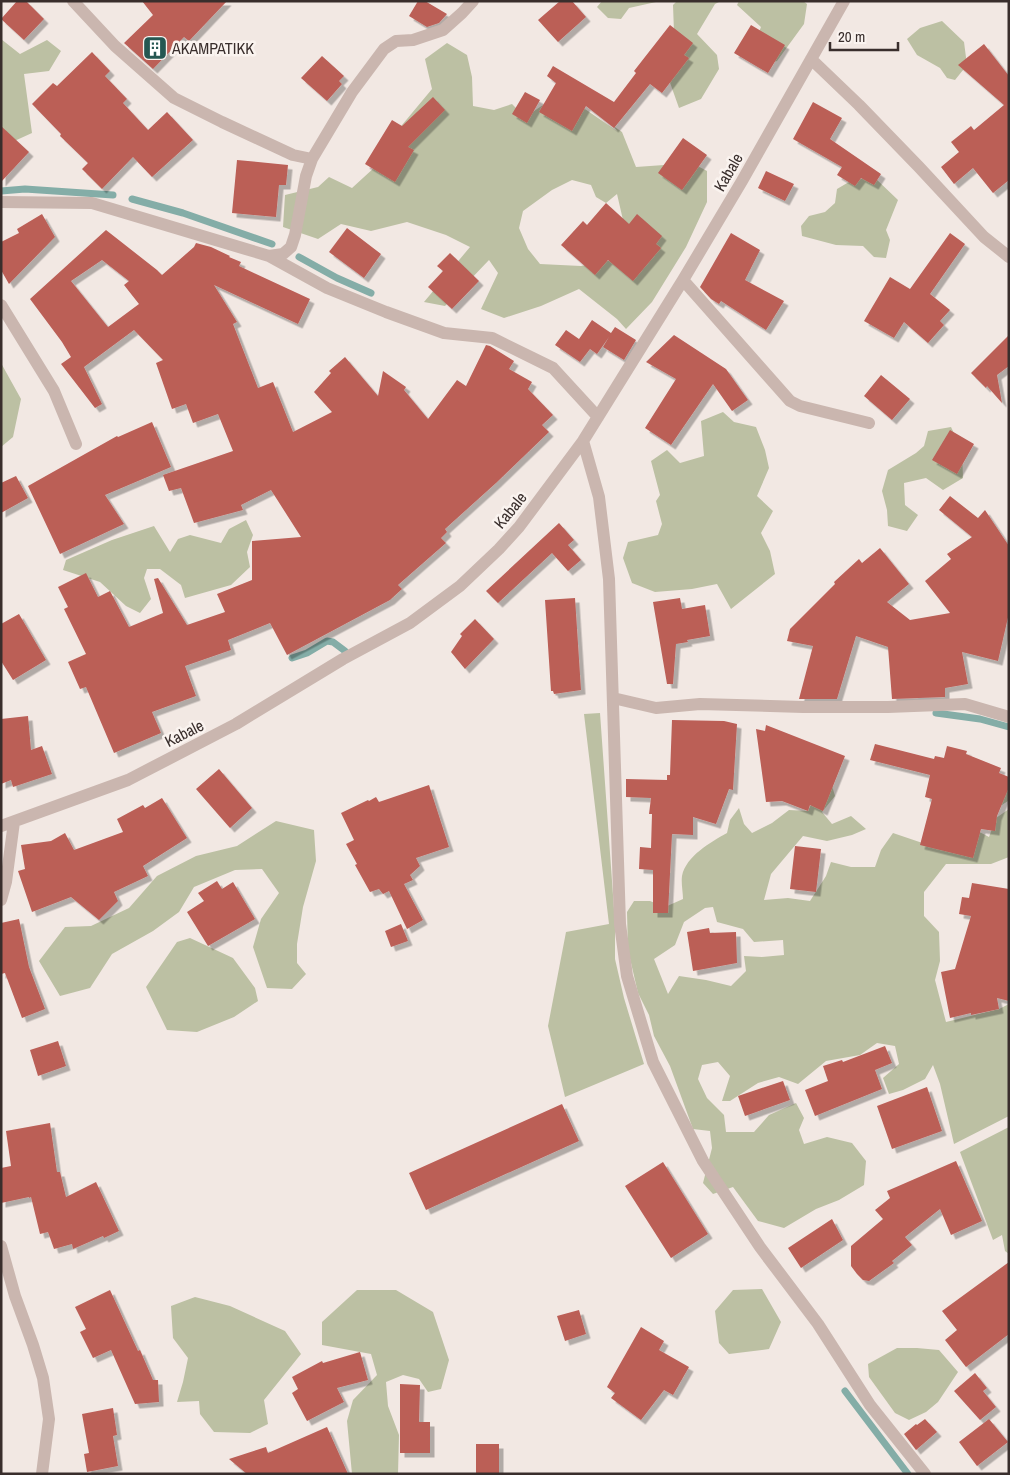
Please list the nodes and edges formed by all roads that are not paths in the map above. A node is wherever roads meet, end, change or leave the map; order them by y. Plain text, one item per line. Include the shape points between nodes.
1 (73, 1) edge
2 (473, 1) edge
3 (844, 1) edge
4 (811, 59) junction
5 (312, 159) junction
6 (1, 202) edge
7 (269, 256) junction
8 (1009, 257) edge
9 (684, 280) junction
10 (1, 305) edge
11 (598, 417) junction
12 (869, 423) dead end
13 (583, 441) junction
14 (76, 444) dead end
15 (613, 698) junction
16 (1009, 717) edge
17 (8, 824) edge
18 (1, 900) edge
19 (1, 1246) edge
20 (42, 1474) edge
21 (925, 1474) edge

1 - 5 street via 115,46 174,98 293,155
2 - 5 street via 443,30 414,40 396,42 384,49 352,92
3 - 4 street, Kabale
4 - 8 street via 984,237
4 - 9 street, Kabale
5 - 7 street via 291,248 283,254
6 - 7 street via 92,203
7 - 11 street via 327,288 386,312 444,333 492,338 553,368
9 - 11 street, Kabale
9 - 12 street via 790,401
10 - 14 street via 54,391
11 - 13 street, Kabale
13 - 15 street via 599,497 608,579
13 - 17 street, Kabale via 499,549 460,586 410,623 343,659 236,724 128,780
15 - 16 street via 656,708 700,704 888,707 965,704
15 - 21 street via 620,924 627,976 653,1062 703,1161 760,1247 818,1324 870,1405
17 - 18 street via 6,882
19 - 20 street via 43,1378 49,1419

